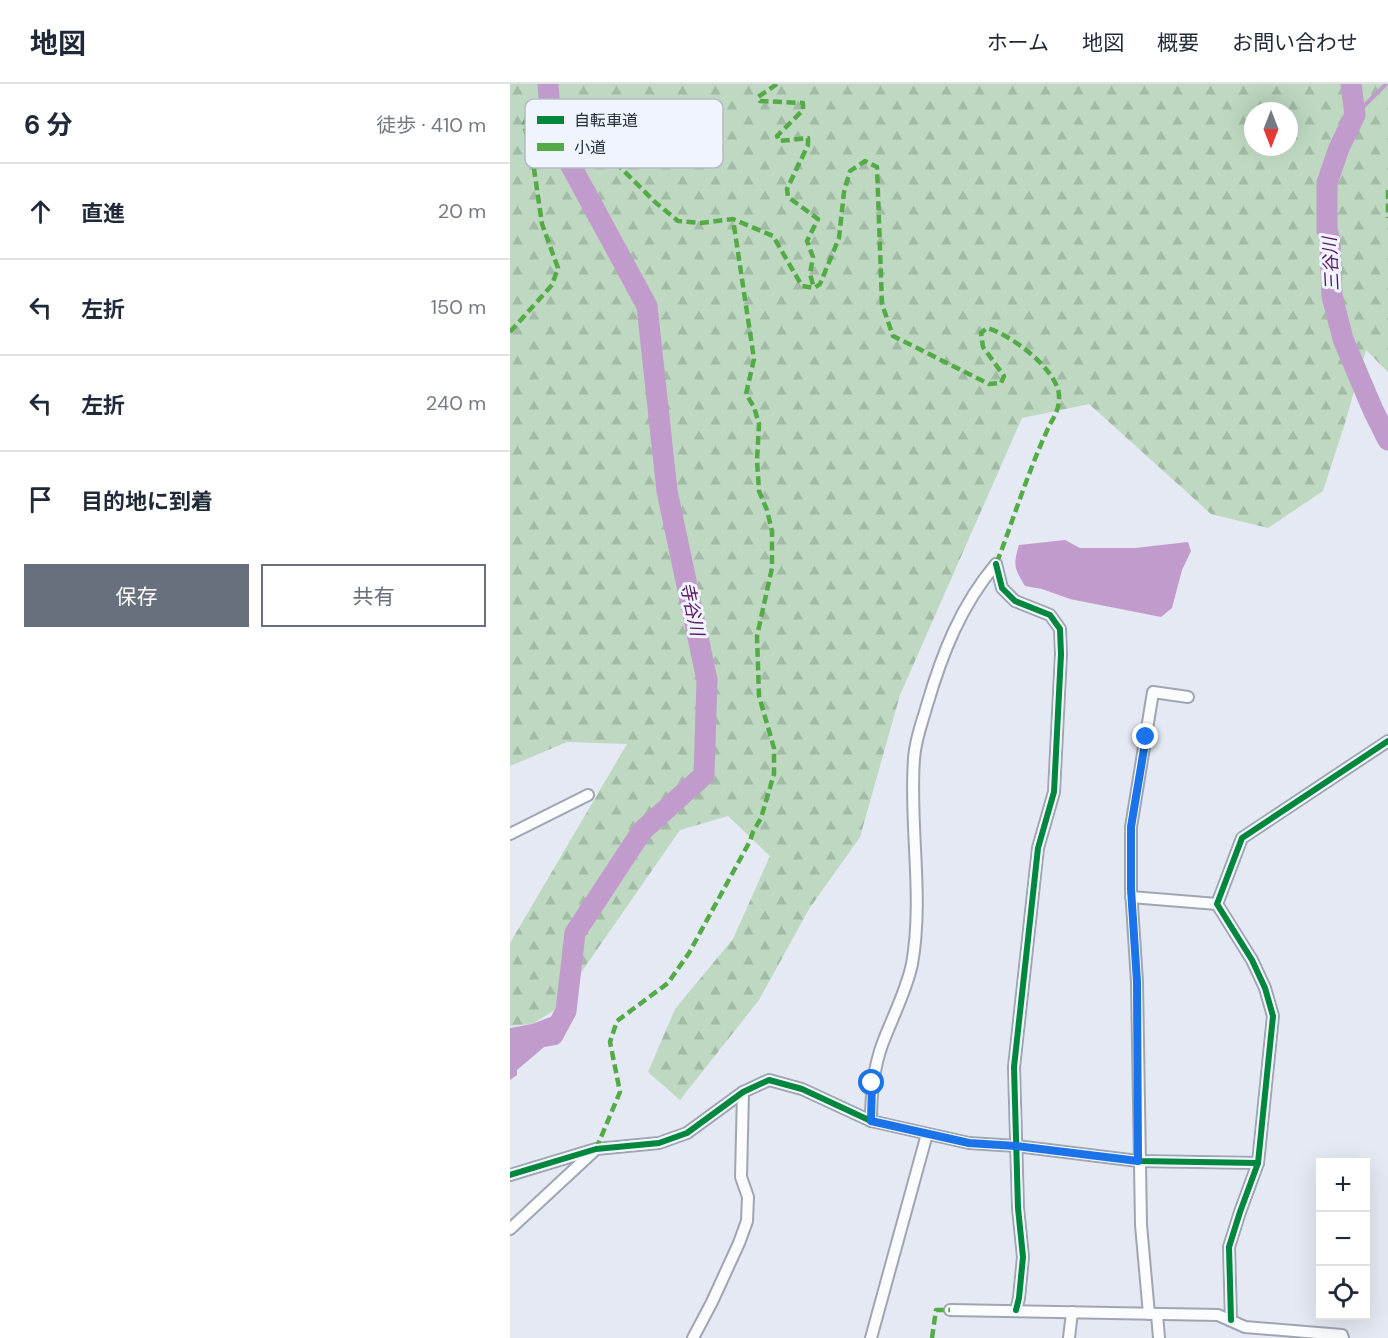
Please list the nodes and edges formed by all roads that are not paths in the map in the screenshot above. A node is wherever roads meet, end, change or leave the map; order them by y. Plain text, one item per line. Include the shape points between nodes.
1 (1188, 697) dead end
2 (1388, 741) edge
3 (588, 795) dead end
4 (510, 834) edge
5 (1131, 897) junction
6 (1217, 904) junction
7 (743, 1092) junction
8 (871, 1121) junction
9 (927, 1134) junction
10 (1016, 1146) junction
11 (596, 1149) junction
12 (1138, 1161) junction
13 (1258, 1162) junction
14 (510, 1175) edge
15 (510, 1229) edge
16 (950, 1310) dead end
17 (1016, 1310) junction
18 (1072, 1312) junction
19 (1153, 1314) junction
20 (1231, 1320) junction
21 (693, 1338) edge
22 (871, 1338) edge
23 (1069, 1338) edge
24 (1159, 1338) edge
25 (1343, 1338) edge

1 - 5 street via 1153,692 1131,827
2 - 6 street via 1242,838
3 - 4 street
5 - 6 street
5 - 12 street via 1137,982
6 - 13 street via 1252,960 1273,1016
7 - 8 street via 769,1080 802,1089
7 - 11 street via 687,1133 659,1143
7 - 21 street via 741,1177 748,1197 747,1221
8 - 9 street
8 - 10 street via 872,1083 912,963 916,919 916,742 939,662 972,595 996,564 1002,588 1015,601 1050,615 1060,629 1061,654 1054,792 1038,849 1016,1038
9 - 10 street via 969,1143
9 - 22 street
10 - 12 street
10 - 17 street via 1023,1257
11 - 14 street
11 - 15 street
12 - 13 street
12 - 19 street via 1141,1224
13 - 20 street via 1229,1247
16 - 17 street
17 - 18 street
18 - 19 street
18 - 23 street
19 - 20 street via 1218,1314
19 - 24 street
20 - 25 street via 1245,1327

